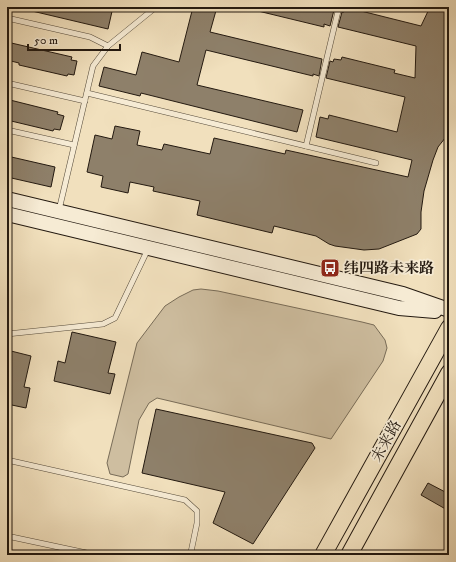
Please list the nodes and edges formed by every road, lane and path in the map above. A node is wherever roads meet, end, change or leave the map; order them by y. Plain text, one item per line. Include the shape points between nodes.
1 (156, 7) edge
2 (339, 7) edge
3 (7, 18) edge
4 (108, 46) junction
5 (7, 83) edge
6 (87, 93) junction
7 (85, 101) junction
8 (7, 130) edge
9 (74, 145) junction
10 (306, 146) junction
11 (376, 164) dead end
12 (7, 199) edge
13 (58, 211) junction
14 (7, 214) edge
15 (149, 248) junction
16 (449, 311) edge
17 (449, 328) edge
18 (7, 334) edge
19 (449, 374) edge
20 (7, 460) edge
21 (7, 536) edge
22 (190, 553) edge
23 (96, 555) edge
24 (197, 555) edge
25 (323, 555) edge
26 (349, 555) edge

1 - 4 lane
2 - 10 lane
3 - 4 lane via 90,37
4 - 6 lane via 93,66
5 - 7 lane
6 - 7 lane
6 - 10 lane
7 - 9 lane
8 - 9 lane
9 - 13 lane
10 - 11 lane
12 - 13 street
13 - 16 street via 403,294
14 - 15 street
15 - 16 street via 399,308
15 - 18 lane via 115,318 103,324
17 - 25 main road, 未来路
19 - 26 main road, 未来路
20 - 22 lane via 185,500 197,511
21 - 23 lane
22 - 24 lane

